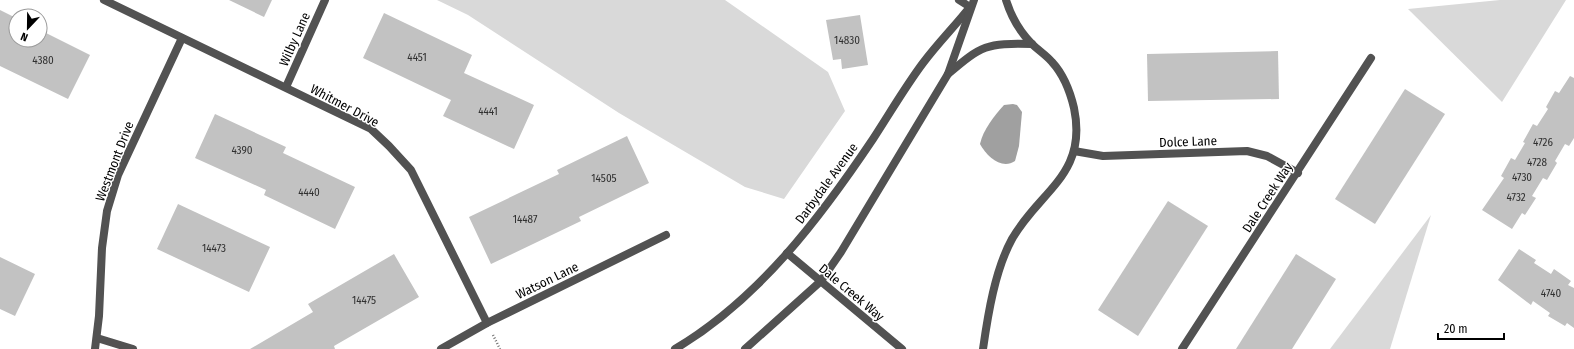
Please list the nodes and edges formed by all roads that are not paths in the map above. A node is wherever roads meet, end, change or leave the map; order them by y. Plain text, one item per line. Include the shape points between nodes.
1 (104, 0) edge
2 (325, 0) edge
3 (959, 0) edge
4 (1006, 0) edge
5 (972, 4) edge
6 (182, 38) junction
7 (1032, 44) junction
8 (1371, 58) dead end
9 (948, 74) junction
10 (286, 87) junction
11 (1074, 151) junction
12 (1298, 173) junction
13 (666, 235) dead end
14 (787, 253) junction
15 (820, 281) junction
16 (487, 323) junction
17 (97, 338) junction
18 (95, 349) edge
19 (133, 349) edge
20 (441, 349) edge
21 (675, 349) edge
22 (745, 349) edge
23 (902, 349) edge
24 (983, 349) edge
25 (1182, 349) edge

1 - 6 street, Whitmer Drive
2 - 10 street, Wilby Lane
3 - 5 street
4 - 7 street via 1012,17
5 - 9 street
5 - 14 street, Darbydale Avenue via 923,63 834,195
6 - 10 street, Whitmer Drive
6 - 17 street, Westmont Drive via 122,168 107,211 102,248
7 - 9 street via 991,45 973,53
7 - 11 street via 1052,62 1067,85 1076,122
8 - 12 street, Dale Creek Way
9 - 15 street via 841,252
10 - 16 street, Whitmer Drive via 371,129 411,170
11 - 12 street, Dolce Lane via 1103,156 1247,151 1267,156
11 - 24 street via 1058,182 1018,230 1005,253 999,269
12 - 25 street, Dale Creek Way
13 - 16 street, Watson Lane
14 - 15 street, Dale Creek Way
14 - 21 street, Darbydale Avenue via 727,312
15 - 22 street
15 - 23 street, Dale Creek Way
16 - 20 street, Watson Lane
17 - 18 street, Westmont Drive
17 - 19 street

